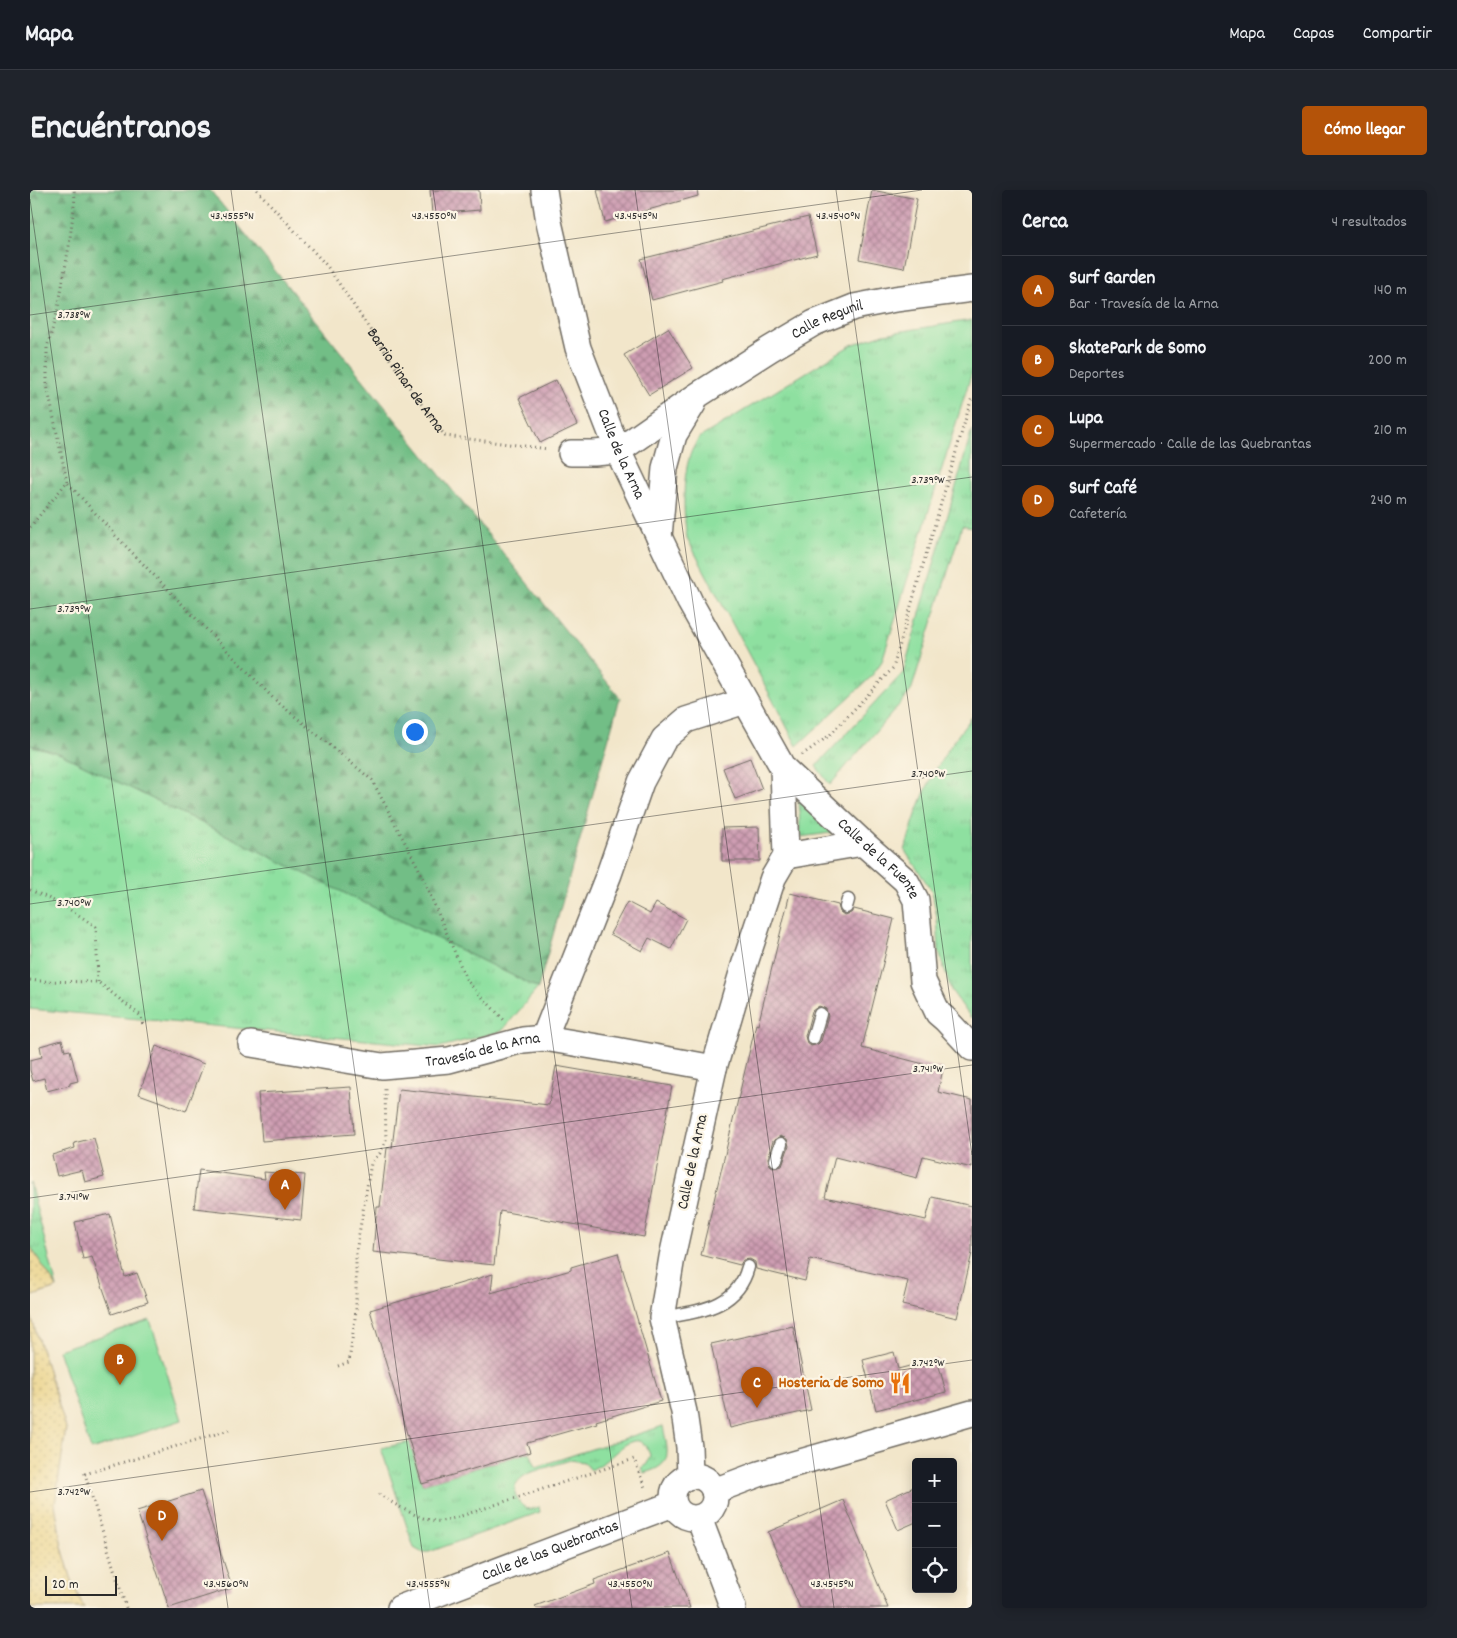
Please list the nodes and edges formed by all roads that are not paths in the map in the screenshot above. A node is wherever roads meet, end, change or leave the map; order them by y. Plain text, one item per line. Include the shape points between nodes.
1 (544, 190) edge
2 (972, 288) edge
3 (698, 395) junction
4 (618, 451) junction
5 (571, 452) road end
6 (660, 537) junction
7 (746, 701) junction
8 (783, 768) junction
9 (863, 843) junction
10 (786, 856) junction
11 (820, 1014) dead end
12 (813, 1038) dead end
13 (533, 1039) junction
14 (251, 1044) dead end
15 (972, 1048) edge
16 (714, 1068) junction
17 (781, 1144) dead end
18 (776, 1160) dead end
19 (748, 1267) dead end
20 (662, 1318) junction
21 (972, 1413) edge
22 (690, 1476) junction
23 (714, 1491) junction
24 (664, 1507) junction
25 (699, 1518) junction
26 (400, 1608) edge
27 (733, 1608) edge

1 - 4 street, Calle de la Arna via 578,348
2 - 3 street, Calle Regunil via 854,307 814,323
3 - 4 street, Calle Regunil
3 - 6 street, Calle Regunil via 674,435 665,468
4 - 5 street
4 - 6 street, Calle de la Arna
6 - 7 street, Calle de la Arna via 690,602
7 - 8 street, Calle de la Arna
7 - 13 street via 686,720 664,739 641,782 610,874
8 - 9 street, Calle de la Fuente
8 - 10 street, Calle de la Arna
9 - 10 street
9 - 15 street, Calle de la Fuente via 906,881 916,900 923,981 938,1013
10 - 16 street, Calle de la Arna via 773,878
11 - 12 lane
13 - 14 street, Travesía de la Arna via 449,1060 382,1066
13 - 16 street, Travesía de la Arna
16 - 20 street, Calle de la Arna via 670,1266
17 - 18 lane
19 - 20 lane via 745,1278 732,1296 718,1305
20 - 22 street, Calle de la Arna via 684,1412
21 - 23 street via 759,1474
22 - 23 street via 702,1478
22 - 24 street via 677,1483
23 - 25 street via 711,1510
24 - 25 street via 686,1518
24 - 26 street, Calle de las Quebrantas
25 - 27 street

